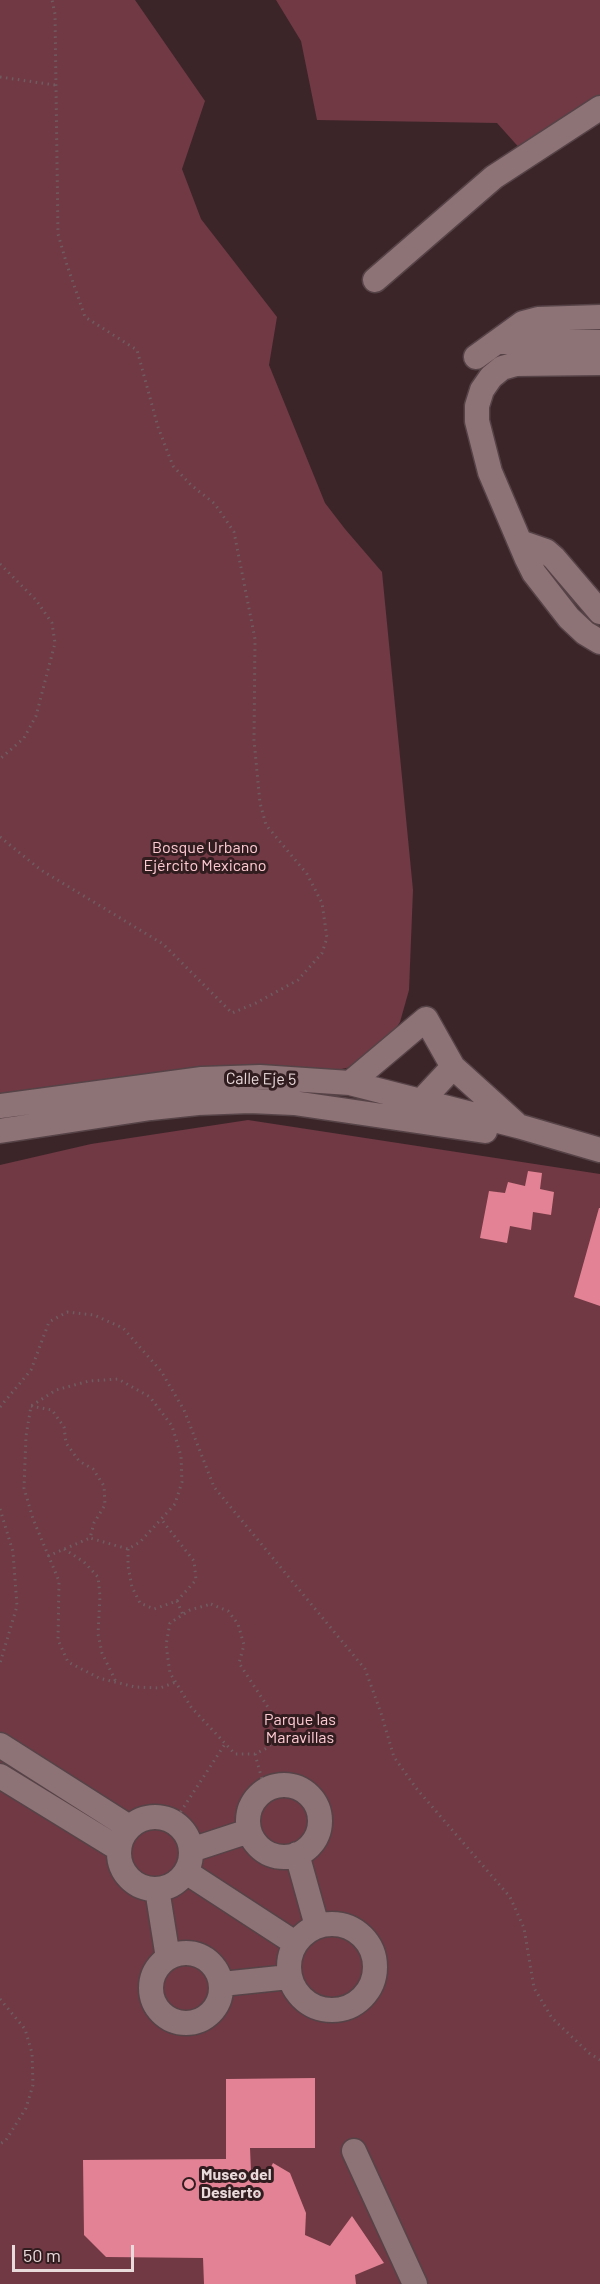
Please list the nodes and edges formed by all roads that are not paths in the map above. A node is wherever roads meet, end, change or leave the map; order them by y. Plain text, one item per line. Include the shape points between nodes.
1 (600, 108) edge
2 (375, 280) dead end
3 (600, 317) edge
4 (556, 341) junction
5 (600, 342) edge
6 (476, 357) dead end
7 (600, 363) edge
8 (520, 542) junction
9 (600, 612) edge
10 (600, 642) edge
11 (453, 1067) junction
12 (350, 1083) junction
13 (422, 1101) junction
14 (0, 1106) edge
15 (402, 1119) junction
16 (0, 1131) edge
17 (518, 1131) junction
18 (600, 1150) edge
19 (0, 1745) edge
20 (0, 1776) edge
21 (129, 1827) junction
22 (249, 1831) junction
23 (119, 1849) junction
24 (297, 1854) junction
25 (189, 1861) junction
26 (157, 1889) junction
27 (317, 1926) junction
28 (295, 1943) junction
29 (168, 1958) junction
30 (289, 1977) junction
31 (222, 1984) junction
32 (354, 2151) dead end
33 (415, 2284) edge

1 - 2 street via 494,177
3 - 4 street
4 - 5 street
4 - 6 street via 538,319 523,323
4 - 7 street
4 - 8 street via 491,377 477,406 477,422 490,472
8 - 9 street via 554,558
8 - 10 street via 534,573 569,618
11 - 12 street via 426,1019
11 - 13 street
11 - 17 street
12 - 13 street, Calle Eje 5
12 - 14 street, Calle Eje 5 via 260,1077 202,1079
13 - 15 street
13 - 17 street, Calle Eje 5
15 - 16 street, Calle Eje 5 via 294,1103 250,1101 151,1108
15 - 17 street, Calle Eje 5
17 - 18 street
19 - 21 street
20 - 23 street
21 - 23 street
21 - 25 street via 152,1816 174,1822 189,1839
22 - 24 street via 254,1841 273,1855
22 - 24 street via 250,1808 256,1797 276,1786 300,1788 310,1795 320,1816 315,1839
22 - 25 street
23 - 26 street via 125,1873 134,1882
24 - 27 street
25 - 26 street via 178,1881
25 - 28 street
26 - 29 street
27 - 28 street
27 - 30 street via 346,1926 364,1938 374,1957 371,1986 352,2006 323,2010 298,1996
28 - 30 street via 289,1956
29 - 31 street via 190,1953 202,1957 212,1963
29 - 31 street via 153,1975 152,1997 156,2007 174,2022 198,2022 208,2016 221,1996
30 - 31 street
32 - 33 street

